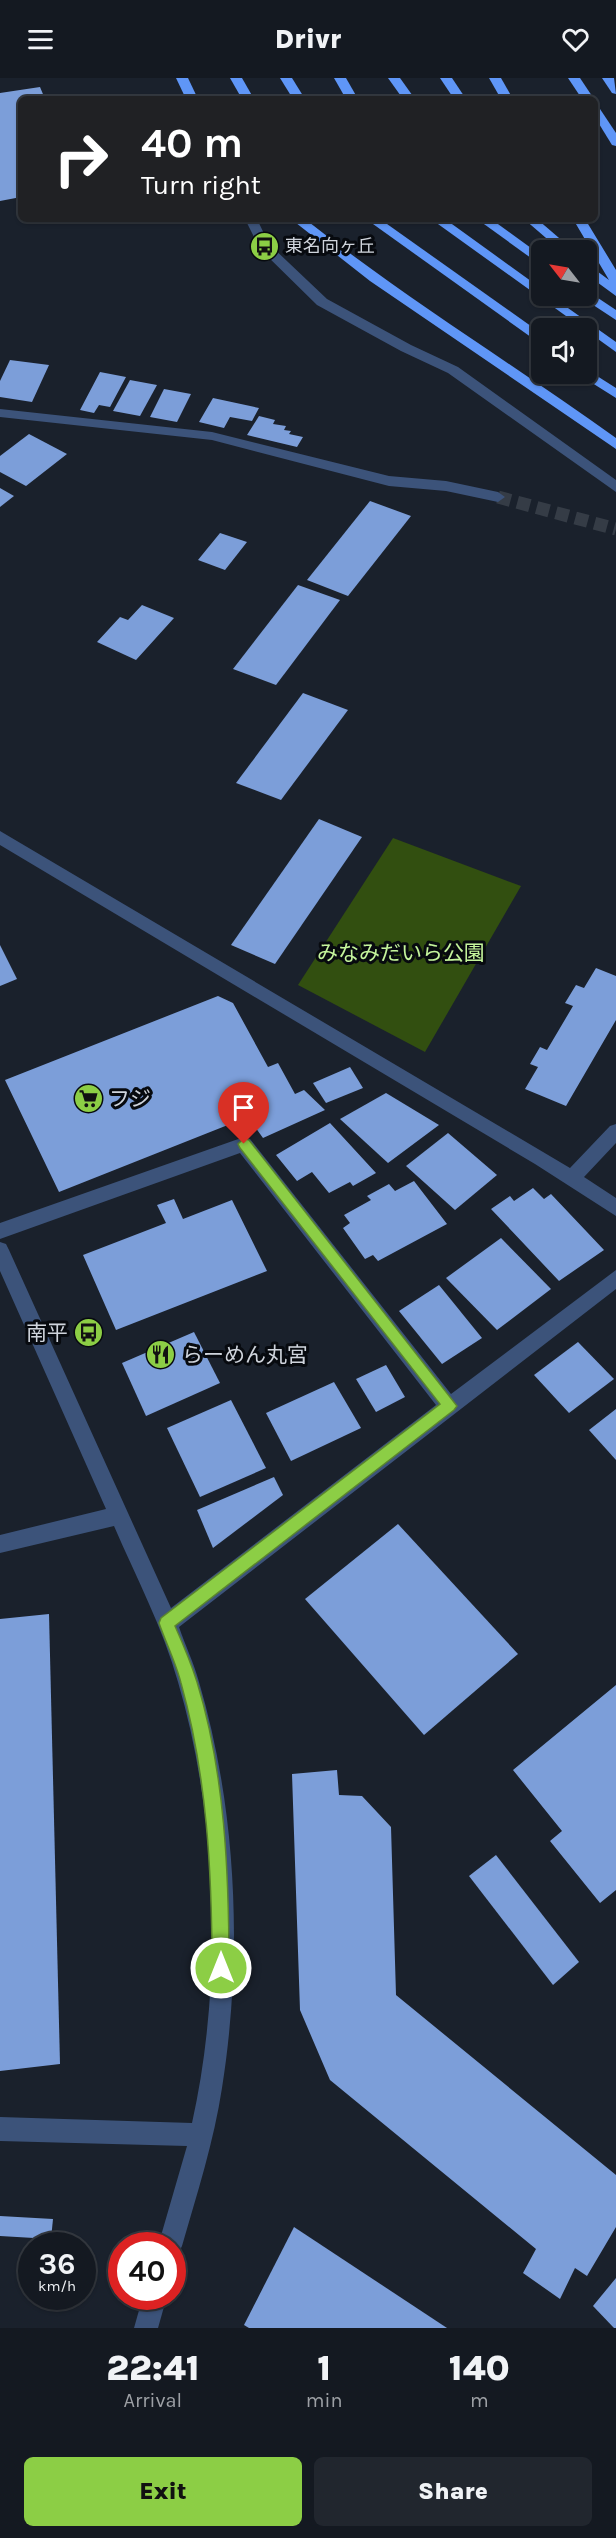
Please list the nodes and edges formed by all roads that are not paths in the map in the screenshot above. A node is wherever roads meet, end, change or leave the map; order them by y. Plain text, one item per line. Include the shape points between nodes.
1 (182, 78) edge
2 (236, 78) edge
3 (286, 78) edge
4 (340, 78) edge
5 (394, 78) edge
6 (446, 78) edge
7 (495, 78) edge
8 (574, 78) edge
9 (608, 78) edge
10 (616, 91) edge
11 (191, 96) edge
12 (246, 96) edge
13 (297, 96) edge
14 (350, 96) edge
15 (407, 96) edge
16 (458, 96) edge
17 (505, 96) edge
18 (586, 96) edge
19 (598, 114) edge
20 (616, 142) edge
21 (252, 222) edge
22 (301, 222) edge
23 (376, 222) edge
24 (441, 222) edge
25 (487, 222) edge
26 (581, 222) edge
27 (538, 224) edge
28 (556, 240) edge
29 (531, 254) edge
30 (597, 276) edge
31 (616, 281) edge
32 (531, 287) edge
33 (616, 292) edge
34 (597, 302) edge
35 (557, 306) edge
36 (616, 316) edge
37 (531, 333) edge
38 (616, 348) edge
39 (597, 381) edge
40 (616, 394) edge
41 (0, 413) edge
42 (616, 445) edge
43 (616, 487) edge
44 (498, 497) tunnel mouth
45 (0, 837) edge
46 (616, 1131) edge
47 (571, 1179) junction
48 (616, 1208) edge
49 (0, 1231) edge
50 (0, 1250) edge
51 (616, 1278) edge
52 (449, 1406) junction
53 (118, 1515) junction
54 (0, 1544) edge
55 (167, 1623) junction
56 (0, 2129) edge
57 (200, 2135) junction
58 (174, 2232) edge
59 (151, 2310) edge
60 (146, 2328) edge

1 - 11 highway
2 - 12 highway
3 - 13 highway
4 - 14 highway
5 - 15 highway
6 - 16 highway
7 - 17 highway
8 - 18 highway
9 - 10 highway
19 - 20 highway
21 - 43 street via 264,246 322,302 453,370
22 - 42 highway via 342,256 548,394
23 - 37 highway
24 - 32 highway
25 - 29 highway
26 - 31 highway
27 - 28 highway
30 - 33 highway
34 - 36 highway
35 - 38 highway
39 - 40 highway
41 - 44 street via 212,436 389,481 446,486
45 - 47 street
46 - 47 street
47 - 48 street
49 - 52 street via 244,1144
50 - 53 street
51 - 52 street
52 - 55 street
53 - 54 street
53 - 55 street
55 - 57 street via 189,1682 212,1786 221,1901 220,2001 214,2067
56 - 57 street
57 - 58 street
59 - 60 street

